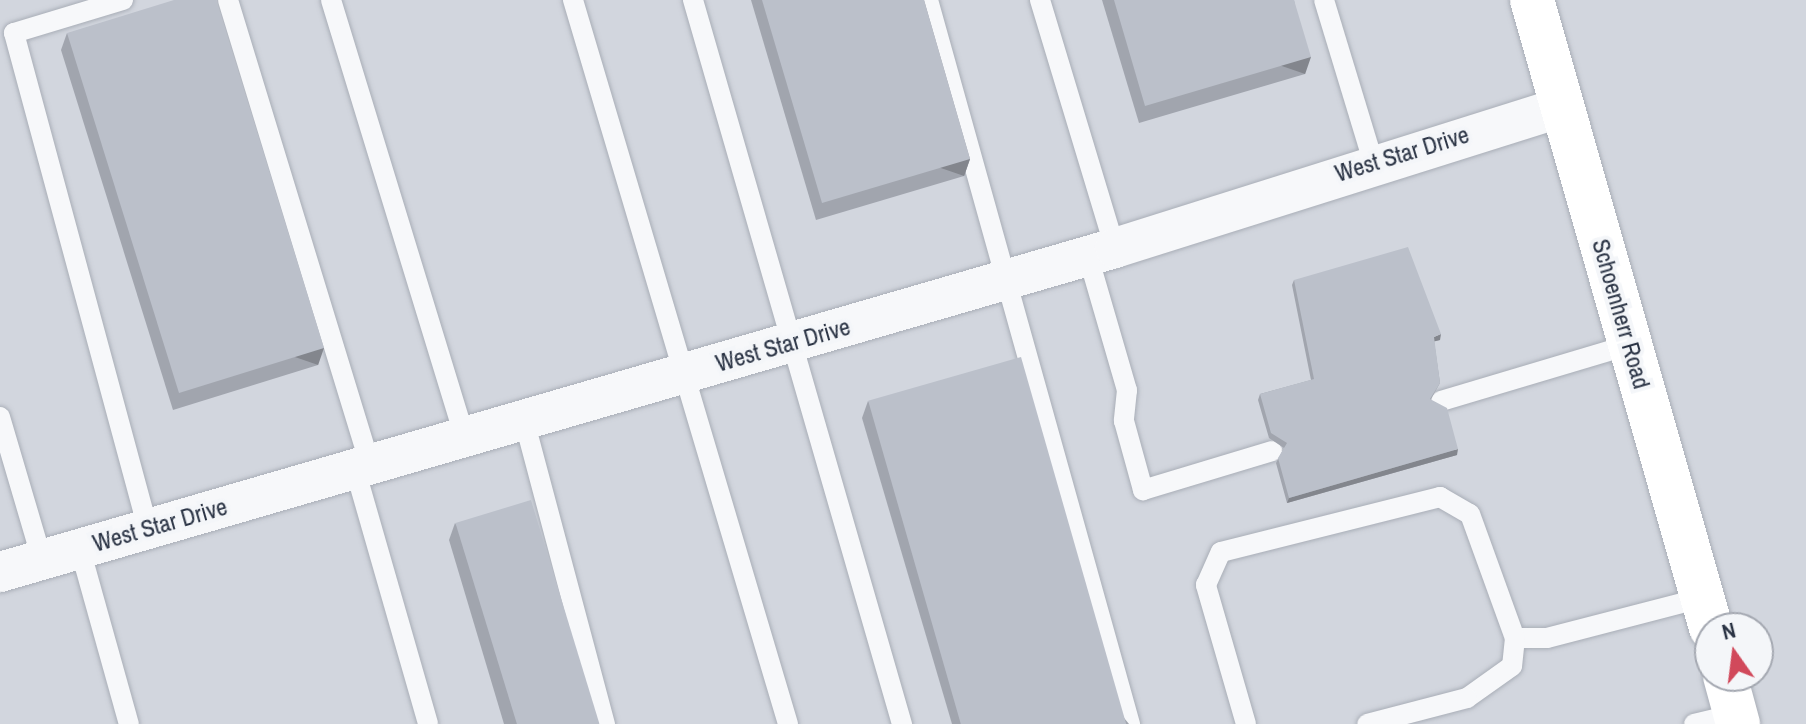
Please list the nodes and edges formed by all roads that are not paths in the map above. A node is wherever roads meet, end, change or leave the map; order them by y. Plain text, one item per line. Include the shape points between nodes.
1 (123, 0) edge
2 (228, 0) edge
3 (331, 0) edge
4 (573, 0) edge
5 (693, 0) edge
6 (928, 0) edge
7 (1040, 0) edge
8 (1324, 0) edge
9 (1532, 0) edge
10 (1562, 107) junction
11 (1373, 161) junction
12 (1102, 252) junction
13 (1007, 280) junction
14 (794, 342) junction
15 (1629, 345) junction
16 (682, 375) junction
17 (1441, 401) edge
18 (0, 417) edge
19 (524, 420) junction
20 (465, 437) junction
21 (1272, 451) dead end
22 (362, 467) junction
23 (148, 529) junction
24 (80, 549) junction
25 (42, 560) junction
26 (0, 572) edge
27 (1706, 612) edge
28 (1694, 615) edge
29 (1515, 638) junction
30 (129, 724) edge
31 (428, 724) edge
32 (605, 724) edge
33 (788, 724) edge
34 (902, 724) edge
35 (1130, 724) edge
36 (1246, 724) edge
37 (1367, 724) edge

1 - 23 lane via 14,33
2 - 22 lane
3 - 20 lane
4 - 16 lane
5 - 14 lane
6 - 13 lane
7 - 12 lane
8 - 11 lane
9 - 10 street, Schoenherr Road
10 - 11 street, West Star Drive
10 - 15 street, Schoenherr Road
11 - 12 street, West Star Drive
12 - 13 street, West Star Drive
12 - 21 lane via 1127,390 1124,421 1143,490
13 - 14 street, West Star Drive
13 - 35 lane
14 - 16 street, West Star Drive
14 - 34 lane
15 - 17 lane
15 - 27 street, Schoenherr Road
16 - 19 street, West Star Drive
16 - 33 lane
18 - 25 lane
19 - 20 street, West Star Drive
19 - 32 lane
20 - 22 street, West Star Drive
22 - 23 street, West Star Drive
22 - 31 lane
23 - 24 street, West Star Drive
24 - 25 street, West Star Drive
24 - 30 lane
25 - 26 street, West Star Drive
28 - 29 lane via 1547,638
29 - 36 lane via 1470,514 1440,497 1221,552 1206,585
29 - 37 lane via 1512,666 1498,680 1467,698

